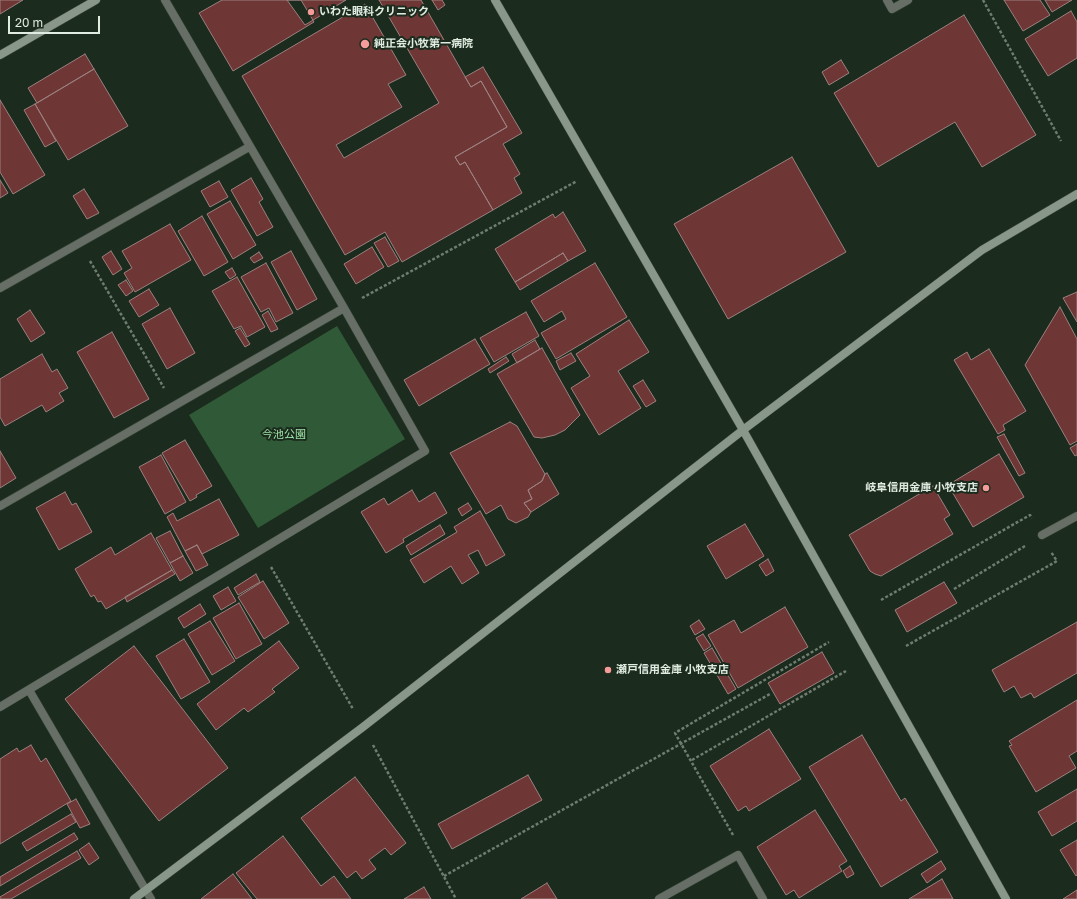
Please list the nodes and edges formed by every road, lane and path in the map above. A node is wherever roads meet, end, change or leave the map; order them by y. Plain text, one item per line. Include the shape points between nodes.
1 (96, 0) edge
2 (165, 0) edge
3 (495, 0) edge
4 (887, 0) edge
5 (908, 0) edge
6 (983, 0) edge
7 (0, 55) edge
8 (1061, 142) dead end
9 (249, 147) junction
10 (594, 172) junction
11 (1077, 194) edge
12 (80, 243) junction
13 (0, 288) edge
14 (344, 308) junction
15 (175, 405) junction
16 (744, 430) junction
17 (0, 506) edge
18 (1077, 516) edge
19 (1042, 535) junction
20 (261, 550) junction
21 (954, 590) dead end
22 (881, 600) dead end
23 (829, 642) dead end
24 (906, 646) dead end
25 (846, 671) dead end
26 (29, 690) junction
27 (770, 694) dead end
28 (0, 707) edge
29 (363, 727) junction
30 (681, 743) junction
31 (692, 760) junction
32 (738, 855) junction
33 (444, 876) junction
34 (146, 890) junction
35 (134, 899) edge
36 (151, 899) edge
37 (456, 899) edge
38 (659, 899) edge
39 (763, 899) edge
40 (1006, 899) edge

1 - 7 street
2 - 9 street
3 - 10 street
4 - 5 street via 892,9
6 - 8 path
9 - 12 street
9 - 14 street
10 - 14 path
10 - 16 street
11 - 16 street via 982,250
12 - 13 street
12 - 15 path
14 - 15 street
14 - 20 street via 425,451
15 - 17 street
16 - 29 street
16 - 40 street
18 - 19 street
19 - 21 path
19 - 22 path via 1030,515
19 - 24 path via 1057,560
20 - 26 street
20 - 29 path
23 - 30 path via 675,733
25 - 31 path
26 - 28 street
26 - 34 street
27 - 30 path
29 - 33 path
29 - 34 street
30 - 31 path
30 - 33 path
31 - 32 path via 733,832
32 - 38 street
32 - 39 street
33 - 37 path
34 - 35 street
34 - 36 street

